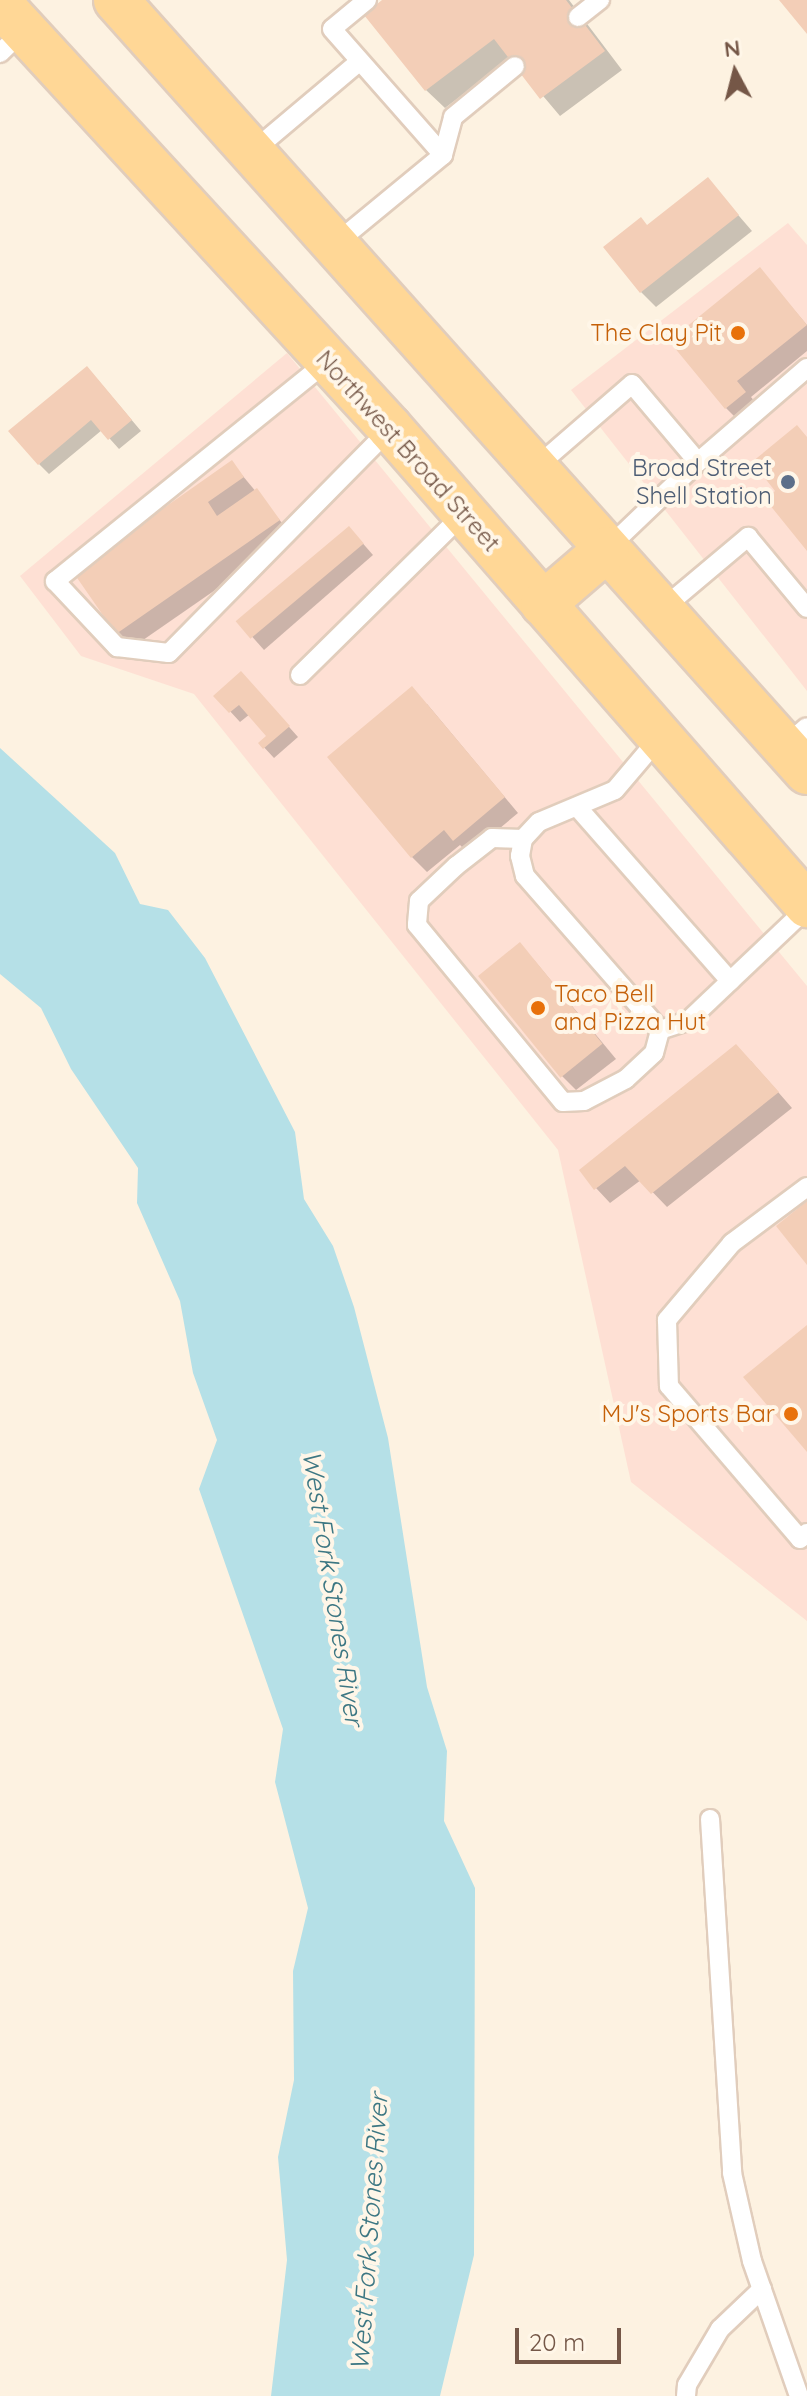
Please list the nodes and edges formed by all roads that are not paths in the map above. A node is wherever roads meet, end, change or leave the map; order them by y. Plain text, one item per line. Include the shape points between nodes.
1 (116, 0) edge
2 (367, 0) edge
3 (600, 0) edge
4 (578, 17) dead end
5 (8, 29) edge
6 (360, 61) junction
7 (515, 66) dead end
8 (252, 152) junction
9 (443, 155) junction
10 (335, 244) junction
11 (328, 361) junction
12 (807, 368) edge
13 (390, 428) junction
14 (698, 462) junction
15 (535, 468) junction
16 (464, 513) junction
17 (607, 549) junction
18 (543, 604) junction
19 (807, 608) edge
20 (661, 610) junction
21 (300, 675) dead end
22 (660, 737) junction
23 (799, 749) edge
24 (579, 809) junction
25 (523, 839) junction
26 (807, 907) edge
27 (730, 981) junction
28 (660, 1030) junction
29 (807, 1187) edge
30 (807, 1533) edge
31 (710, 1819) dead end
32 (762, 2289) junction
33 (686, 2396) edge
34 (799, 2396) edge

1 - 8 main road
2 - 6 lane via 332,29
3 - 4 lane
5 - 11 main road, Northwest Broad Street
6 - 8 lane
6 - 9 lane
7 - 9 lane via 453,117
8 - 10 main road
9 - 10 lane
10 - 15 main road
11 - 13 main road, Northwest Broad Street
11 - 13 lane via 55,581 117,647 169,653
12 - 14 lane
13 - 16 main road, Northwest Broad Street
14 - 15 lane via 632,384
14 - 17 lane
15 - 17 main road
16 - 18 main road, Northwest Broad Street
16 - 21 lane
17 - 18 main road
17 - 20 main road
18 - 22 main road, Northwest Broad Street
19 - 20 lane via 748,537
20 - 23 main road
22 - 24 lane via 615,790
22 - 26 main road, Northwest Broad Street
24 - 25 lane via 539,822
24 - 27 lane
25 - 28 lane via 525,876
25 - 28 lane via 492,838 456,866 419,901 417,925 563,1102 584,1101 626,1079 654,1053
26 - 27 lane
27 - 28 lane via 688,1021
29 - 30 lane via 732,1243 667,1320 669,1386 800,1539
31 - 32 lane via 732,2173
32 - 33 lane via 720,2329 687,2385
32 - 34 lane

